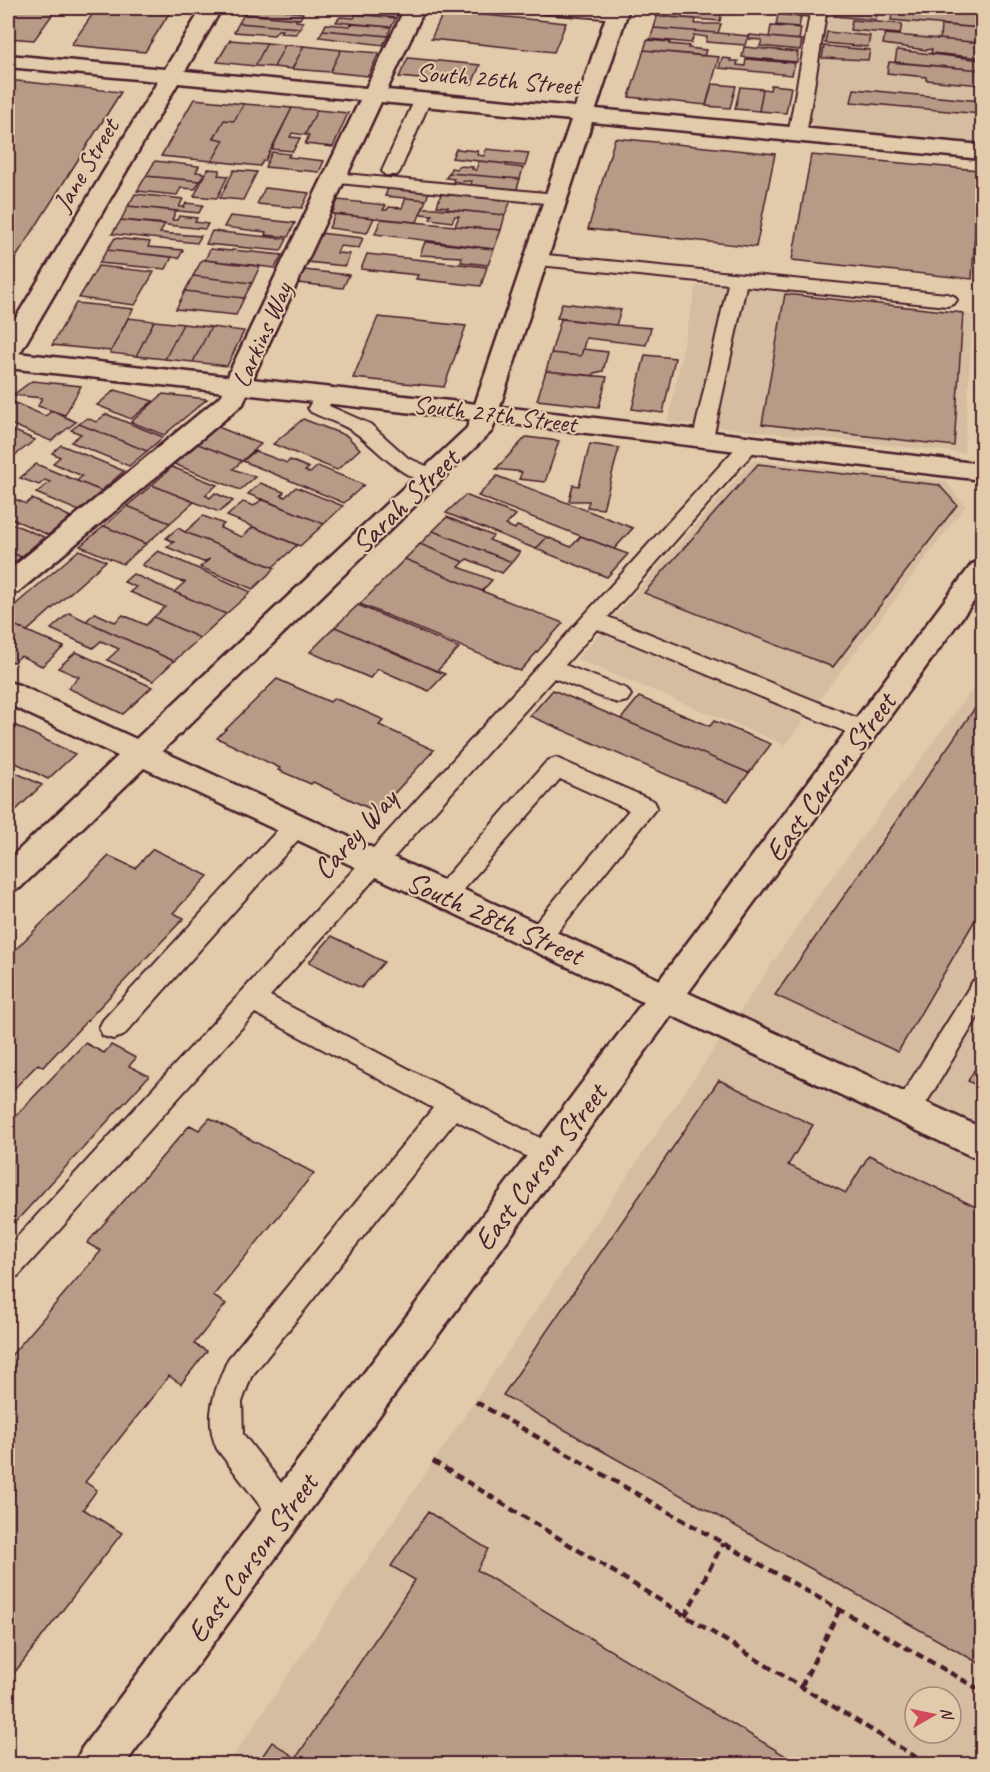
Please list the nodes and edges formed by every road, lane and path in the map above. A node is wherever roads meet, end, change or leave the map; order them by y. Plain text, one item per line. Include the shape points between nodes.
1 (212, 8) edge
2 (415, 8) edge
3 (542, 8) edge
4 (819, 8) edge
5 (618, 11) edge
6 (8, 61) edge
7 (172, 76) junction
8 (373, 96) junction
9 (422, 100) junction
10 (583, 115) junction
11 (797, 135) junction
12 (982, 152) edge
13 (391, 171) dead end
14 (334, 178) junction
15 (556, 199) junction
16 (536, 260) junction
17 (738, 280) junction
18 (947, 300) dead end
19 (8, 351) edge
20 (8, 360) edge
21 (238, 385) junction
22 (324, 395) junction
23 (486, 413) junction
24 (703, 438) junction
25 (750, 444) junction
26 (982, 472) edge
27 (431, 476) junction
28 (982, 570) edge
29 (8, 585) edge
30 (593, 619) junction
31 (550, 668) junction
32 (8, 692) edge
33 (619, 695) dead end
34 (864, 730) junction
35 (139, 754) junction
36 (296, 826) junction
37 (374, 864) junction
38 (8, 879) edge
39 (443, 895) junction
40 (538, 938) junction
41 (982, 988) edge
42 (667, 997) junction
43 (250, 999) junction
44 (113, 1028) dead end
45 (452, 1105) junction
46 (908, 1109) junction
47 (982, 1144) edge
48 (549, 1156) junction
49 (8, 1267) edge
50 (476, 1401) dead end
51 (433, 1461) dead end
52 (285, 1513) junction
53 (723, 1543) junction
54 (840, 1609) junction
55 (685, 1616) junction
56 (801, 1687) junction
57 (982, 1691) edge
58 (98, 1764) edge
59 (927, 1764) edge

1 - 7 street, Jane Street
2 - 8 street, Larkins Way
3 - 5 lane
4 - 11 lane
5 - 10 street, Sarah Street
6 - 7 street, South 26th Street
7 - 8 street, South 26th Street
7 - 19 street, Jane Street
8 - 9 street, South 26th Street
8 - 14 street, Larkins Way
9 - 10 street, South 26th Street
9 - 13 lane
10 - 11 street, South 26th Street
10 - 15 street, Sarah Street
11 - 12 street, South 26th Street
14 - 15 lane
14 - 21 street, Larkins Way
15 - 16 street, Sarah Street
16 - 17 lane
16 - 23 street, Sarah Street
17 - 18 lane
17 - 24 lane
20 - 21 street, South 27th Street
21 - 22 street, South 27th Street
21 - 29 street, Larkins Way via 234,398
22 - 23 street, South 27th Street
22 - 27 lane via 318,408 363,428 401,462
23 - 24 street, South 27th Street
23 - 27 street, Sarah Street via 479,430
24 - 25 street, South 27th Street
25 - 26 street, South 27th Street
25 - 30 lane, Carey Way
27 - 35 street, Sarah Street
28 - 34 street, East Carson Street
30 - 31 lane, Carey Way
30 - 34 lane
31 - 33 lane
31 - 37 lane, Carey Way
32 - 35 street, South 28th Street
34 - 42 street, East Carson Street
35 - 36 street, South 28th Street
35 - 38 street, Sarah Street
36 - 37 street, South 28th Street
36 - 44 lane
37 - 39 street, South 28th Street
37 - 43 lane, Carey Way
39 - 40 street, South 28th Street
39 - 40 lane via 556,767 645,807
40 - 42 street, South 28th Street
41 - 46 lane
42 - 46 street, South 28th Street
42 - 48 street, East Carson Street
43 - 45 lane
43 - 49 lane, Carey Way
45 - 48 lane
45 - 52 lane via 239,1370 226,1402 228,1439
46 - 47 street, South 28th Street
48 - 52 street, East Carson Street
50 - 53 path
51 - 55 path
52 - 58 street, East Carson Street
53 - 54 path
53 - 55 path
54 - 56 path
54 - 57 path
55 - 56 path
56 - 59 path

